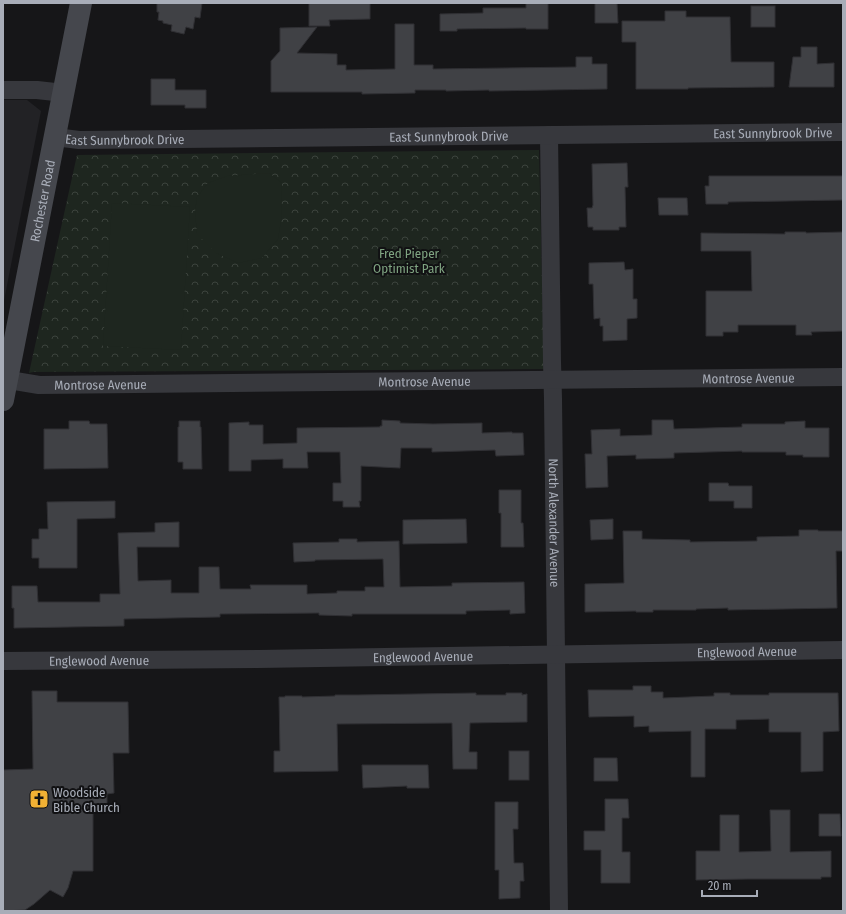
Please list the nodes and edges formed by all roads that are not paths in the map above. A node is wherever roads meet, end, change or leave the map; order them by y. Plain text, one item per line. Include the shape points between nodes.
1 (81, 3) edge
2 (3, 90) edge
3 (64, 93) junction
4 (843, 132) edge
5 (549, 135) junction
6 (55, 137) junction
7 (843, 377) edge
8 (553, 380) junction
9 (4, 386) edge
10 (843, 650) edge
11 (556, 654) junction
12 (3, 661) edge
13 (559, 911) edge

1 - 3 main road, Rochester Road
2 - 3 street
3 - 6 main road, Rochester Road
4 - 5 street, East Sunnybrook Drive
5 - 6 street, East Sunnybrook Drive via 79,140
5 - 8 street, North Alexander Avenue
6 - 9 main road, Rochester Road
7 - 8 street, Montrose Avenue
8 - 9 street, Montrose Avenue
8 - 11 street, North Alexander Avenue
10 - 11 street, Englewood Avenue
11 - 12 street, Englewood Avenue
11 - 13 street, North Alexander Avenue

